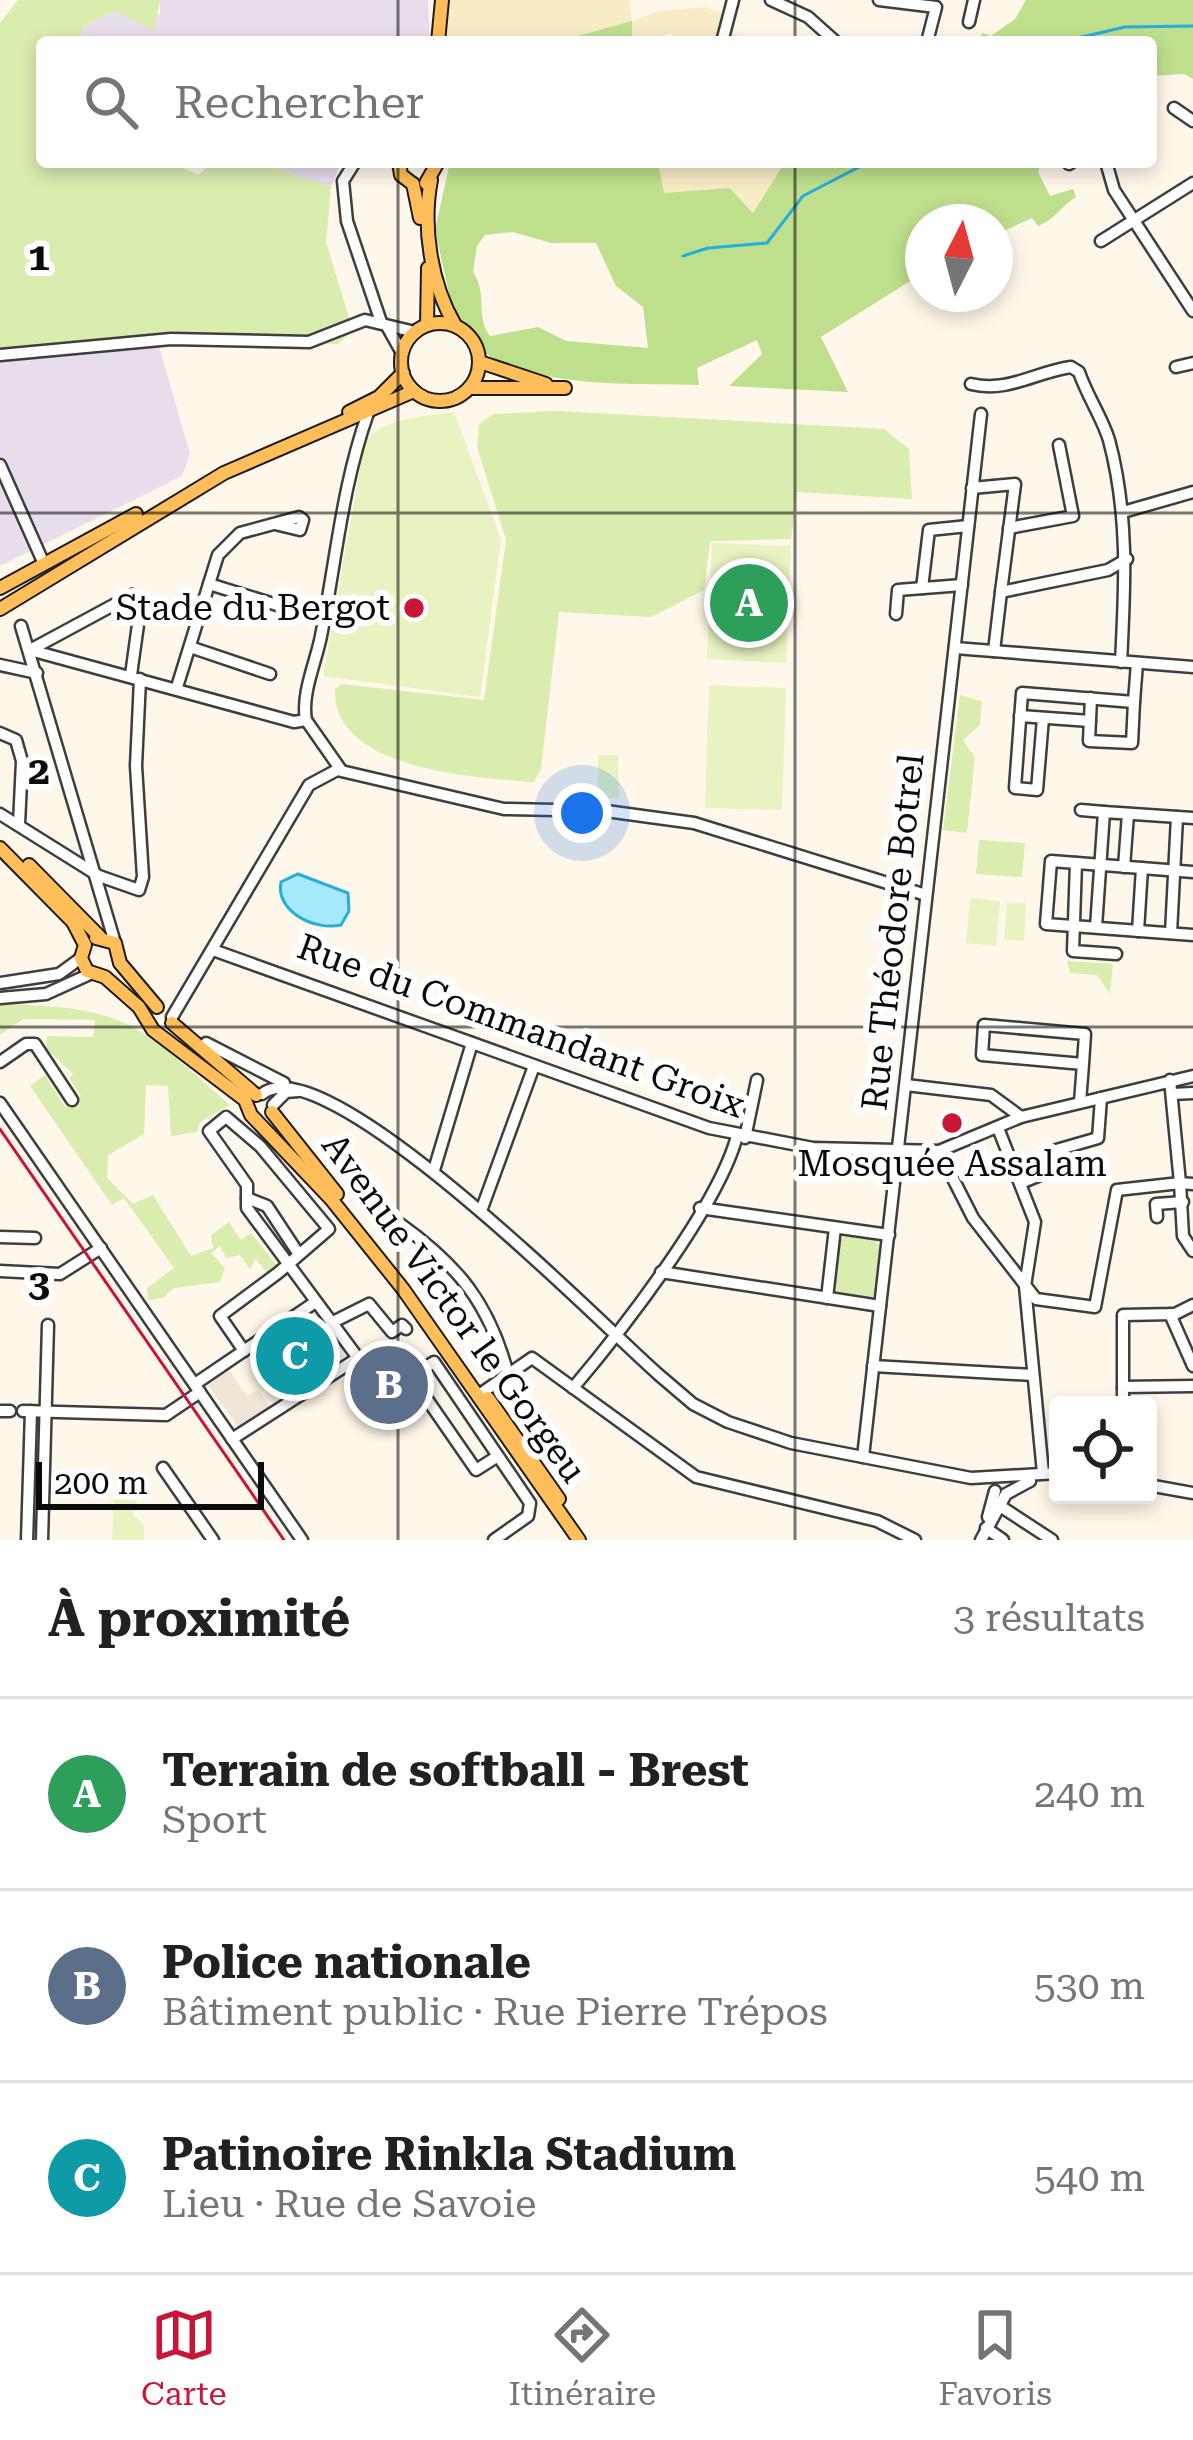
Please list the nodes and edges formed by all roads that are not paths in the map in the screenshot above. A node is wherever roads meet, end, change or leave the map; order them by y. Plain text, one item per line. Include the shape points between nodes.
1 (446, 0) edge
2 (733, 0) edge
3 (771, 0) edge
4 (879, 0) edge
5 (974, 0) edge
6 (969, 22) dead end
7 (443, 36) edge
8 (724, 36) edge
9 (829, 36) edge
10 (929, 36) edge
11 (1174, 108) dead end
12 (1193, 121) edge
13 (351, 168) edge
14 (400, 168) edge
15 (435, 168) edge
16 (1108, 168) edge
17 (430, 180) junction
18 (1193, 182) edge
19 (413, 184) junction
20 (1135, 223) junction
21 (1101, 241) dead end
22 (1193, 310) edge
23 (385, 326) junction
24 (456, 326) junction
25 (421, 329) junction
26 (402, 353) junction
27 (0, 355) edge
28 (480, 362) junction
29 (1193, 363) edge
30 (1176, 367) dead end
31 (403, 373) junction
32 (971, 384) dead end
33 (470, 388) junction
34 (414, 391) junction
35 (368, 413) junction
36 (981, 414) dead end
37 (349, 420) junction
38 (360, 434) junction
39 (1059, 446) dead end
40 (0, 465) edge
41 (972, 488) junction
42 (1193, 492) edge
43 (1123, 512) junction
44 (275, 524) dead end
45 (968, 526) junction
46 (1009, 528) junction
47 (1127, 559) junction
48 (44, 564) junction
49 (208, 584) junction
50 (962, 585) junction
51 (0, 588) edge
52 (922, 588) junction
53 (1001, 592) junction
54 (0, 609) edge
55 (290, 609) dead end
56 (896, 614) dead end
57 (21, 626) dead end
58 (190, 647) junction
59 (955, 648) junction
60 (30, 650) junction
61 (994, 651) junction
62 (1121, 662) junction
63 (1137, 663) junction
64 (0, 665) edge
65 (1193, 667) edge
66 (38, 673) junction
67 (270, 674) dead end
68 (136, 677) junction
69 (177, 687) junction
70 (1091, 698) junction
71 (1134, 701) junction
72 (1020, 716) junction
73 (1042, 718) junction
74 (306, 720) junction
75 (1090, 721) junction
76 (0, 733) edge
77 (341, 770) junction
78 (1081, 810) dead end
79 (1104, 812) junction
80 (0, 814) edge
81 (1127, 814) junction
82 (1177, 817) junction
83 (1193, 818) edge
84 (19, 824) junction
85 (0, 837) edge
86 (0, 848) edge
87 (1076, 863) junction
88 (1101, 865) junction
89 (1124, 867) junction
90 (1142, 868) junction
91 (1173, 871) junction
92 (1193, 872) edge
93 (99, 876) junction
94 (926, 895) junction
95 (1070, 926) junction
96 (1096, 927) junction
97 (1138, 931) junction
98 (1171, 933) junction
99 (1193, 934) edge
100 (107, 939) junction
101 (213, 950) junction
102 (83, 952) junction
103 (1116, 954) dead end
104 (120, 963) junction
105 (98, 975) junction
106 (0, 983) edge
107 (0, 998) edge
108 (167, 1014) junction
109 (147, 1019) junction
110 (158, 1032) junction
111 (206, 1042) dead end
112 (472, 1043) junction
113 (0, 1062) edge
114 (1083, 1064) junction
115 (534, 1066) junction
116 (1193, 1076) edge
117 (757, 1080) dead end
118 (1170, 1080) junction
119 (284, 1083) junction
120 (906, 1085) junction
121 (301, 1091) junction
122 (1193, 1093) edge
123 (1172, 1094) junction
124 (256, 1097) junction
125 (1101, 1098) junction
126 (72, 1100) dead end
127 (1081, 1102) junction
128 (0, 1103) edge
129 (273, 1108) junction
130 (1021, 1117) junction
131 (257, 1119) junction
132 (998, 1128) junction
133 (741, 1137) junction
134 (939, 1151) junction
135 (899, 1152) junction
136 (434, 1170) junction
137 (1021, 1183) junction
138 (1186, 1184) edge
139 (247, 1198) junction
140 (1183, 1202) junction
141 (700, 1208) junction
142 (481, 1211) junction
143 (1157, 1216) dead end
144 (399, 1223) dead end
145 (836, 1228) junction
146 (889, 1235) junction
147 (0, 1237) edge
148 (35, 1238) dead end
149 (100, 1247) junction
150 (1193, 1251) edge
151 (298, 1253) junction
152 (284, 1264) junction
153 (0, 1271) edge
154 (661, 1273) junction
155 (1025, 1286) junction
156 (827, 1298) junction
157 (314, 1303) junction
158 (880, 1306) junction
159 (1193, 1306) edge
160 (1170, 1314) junction
161 (332, 1323) junction
162 (48, 1325) dead end
163 (406, 1329) dead end
164 (616, 1336) junction
165 (244, 1351) junction
166 (873, 1366) junction
167 (1193, 1366) edge
168 (508, 1375) junction
169 (1034, 1375) junction
170 (1193, 1386) edge
171 (1124, 1387) junction
172 (198, 1388) junction
173 (573, 1388) junction
174 (484, 1392) junction
175 (1124, 1396) edge
176 (22, 1411) edge
177 (232, 1439) junction
178 (516, 1451) junction
179 (863, 1456) junction
180 (500, 1459) junction
181 (163, 1468) dead end
182 (1043, 1473) junction
183 (1049, 1474) edge
184 (1049, 1477) edge
185 (1157, 1487) edge
186 (1002, 1489) junction
187 (1193, 1493) edge
188 (984, 1534) edge
189 (27, 1540) edge
190 (41, 1540) edge
191 (213, 1540) edge
192 (302, 1540) edge
193 (494, 1540) edge
194 (583, 1540) edge
195 (915, 1540) edge
196 (1003, 1540) edge
197 (1052, 1540) edge

1 - 7 main road
2 - 8 street
3 - 9 street
4 - 10 street via 936,7
5 - 6 street
11 - 12 street
13 - 23 street via 343,181 347,220
14 - 19 main road
15 - 17 main road
16 - 20 street
17 - 19 main road
17 - 24 main road via 430,238 442,301
18 - 20 street
19 - 25 main road via 428,268
20 - 21 street
20 - 22 street
23 - 25 street
23 - 26 street
23 - 27 street via 365,320 309,342 171,338
24 - 25 main road
24 - 28 main road via 473,340
25 - 26 main road
26 - 31 main road
28 - 33 main road
28 - 33 main road via 565,388
29 - 30 street
31 - 34 main road
31 - 48 main road via 367,404 258,448
32 - 43 street via 996,388 1075,368 1106,433
33 - 34 main road via 436,401
34 - 35 main road
35 - 37 main road
35 - 38 street
36 - 41 street, Rue Théodore Botrel
37 - 38 street
37 - 54 main road via 224,473
38 - 74 street
39 - 46 street via 1073,516
40 - 48 street
41 - 45 street, Rue Théodore Botrel
41 - 46 street via 1015,484
42 - 43 street
43 - 47 street
44 - 49 street via 227,543
45 - 50 street, Rue Théodore Botrel
45 - 52 street via 928,530
46 - 53 street
47 - 53 street
47 - 62 street
48 - 51 main road
49 - 55 street
49 - 58 street
50 - 52 street
50 - 59 street, Rue Théodore Botrel
52 - 56 street via 898,590
53 - 61 street
57 - 60 street
58 - 67 street
58 - 69 street
59 - 61 street
59 - 94 street, Rue Théodore Botrel
60 - 66 street
60 - 68 street
60 - 68 street via 132,595 141,603
61 - 62 street
62 - 63 street
63 - 65 street
63 - 71 street
64 - 66 street
66 - 93 street
68 - 69 street
68 - 93 street via 143,877 139,890
69 - 74 street
70 - 71 street
70 - 72 street via 1022,693
70 - 75 street
71 - 75 street via 1132,743 1089,740
72 - 73 street
72 - 73 street via 1015,788 1037,790
73 - 75 street
74 - 77 street
76 - 84 street via 16,740 22,761
77 - 94 street via 504,809 709,826
77 - 101 street via 309,785
78 - 79 street
79 - 81 street
79 - 88 street
80 - 84 street
81 - 82 street
81 - 89 street
82 - 83 street
82 - 91 street
84 - 93 street
85 - 100 main road
86 - 102 main road via 73,922
87 - 88 street
87 - 95 street
87 - 95 street via 1051,861 1046,924
88 - 89 street
88 - 96 street
89 - 90 street
90 - 91 street
90 - 97 street
91 - 92 street
91 - 98 street
93 - 100 street via 113,924
94 - 120 street, Rue Théodore Botrel
95 - 96 street
95 - 103 street via 1072,951
96 - 97 street
97 - 98 street
98 - 99 street
100 - 102 main road
100 - 104 main road
101 - 108 street
101 - 112 street, Rue du Commandant Groix
102 - 105 main road
102 - 106 street via 58,974
104 - 105 main road
104 - 108 main road
105 - 107 street via 46,994
105 - 109 main road
108 - 109 main road
108 - 110 main road
108 - 124 main road
109 - 110 main road
110 - 124 main road
111 - 119 street
112 - 115 street, Rue du Commandant Groix
112 - 136 street
113 - 126 street via 35,1044
114 - 114 street via 982,1055 984,1025 1085,1034
114 - 127 street
115 - 133 street, Rue du Commandant Groix
115 - 142 street
116 - 118 street, Rue du Commandant Groix
117 - 133 street
118 - 123 street
118 - 125 street, Rue du Commandant Groix
119 - 121 street
119 - 124 street
120 - 130 street via 991,1095
120 - 135 street, Rue Théodore Botrel
121 - 129 street via 286,1092
121 - 136 street
122 - 123 street
123 - 138 street
124 - 129 main road, Avenue Victor le Gorgeu
124 - 131 main road, Avenue Victor le Gorgeu
125 - 127 street, Rue du Commandant Groix
125 - 137 street via 1102,1133 1046,1153 1045,1173
127 - 130 street, Rue du Commandant Groix
128 - 149 street
129 - 131 main road
129 - 174 main road, Avenue Victor le Gorgeu
130 - 132 street, Rue du Commandant Groix
131 - 178 main road, Avenue Victor le Gorgeu via 404,1289
132 - 134 street, Rue du Commandant Groix
132 - 137 street
133 - 135 street, Rue du Commandant Groix
133 - 141 street
134 - 135 street, Rue du Commandant Groix
134 - 155 street via 973,1218
135 - 146 street, Rue Théodore Botrel
136 - 142 street
137 - 155 street via 1035,1222
138 - 140 street
138 - 155 street via 1117,1190 1094,1307 1036,1299
139 - 151 street via 267,1206
139 - 151 street via 247,1185 209,1131 226,1117 329,1229
139 - 152 street
140 - 143 street via 1156,1204
140 - 150 street
141 - 145 street
141 - 154 street
142 - 164 street
144 - 168 street via 445,1256 496,1327
145 - 146 street
145 - 156 street
146 - 158 street, Rue Théodore Botrel
147 - 148 street
149 - 153 street via 60,1274
149 - 172 street
151 - 152 street
152 - 157 street
152 - 165 street via 220,1316
154 - 156 street
154 - 164 street
155 - 169 street
156 - 158 street
157 - 161 street
157 - 165 street
158 - 166 street, Rue Théodore Botrel
159 - 160 street
160 - 167 street
160 - 171 street via 1123,1316
161 - 163 street via 369,1304 392,1333
161 - 177 street via 358,1358
162 - 176 street
164 - 173 street
164 - 179 street via 693,1404 728,1422
165 - 172 street
166 - 169 street
166 - 179 street, Rue Théodore Botrel
168 - 173 street via 532,1358
168 - 174 street
169 - 182 street
170 - 171 street
171 - 175 street
172 - 176 street via 166,1415
172 - 177 street
173 - 195 street via 696,1477 877,1521
174 - 194 main road, Avenue Victor le Gorgeu
176 - 189 street
176 - 190 street
177 - 192 street
178 - 180 street
178 - 194 main road, Avenue Victor le Gorgeu
179 - 186 street
180 - 180 street via 476,1470 411,1376 434,1362
180 - 193 street via 531,1510
181 - 191 street
182 - 183 street
182 - 186 street
184 - 186 street
185 - 187 street
186 - 188 street
186 - 197 street
188 - 196 street

